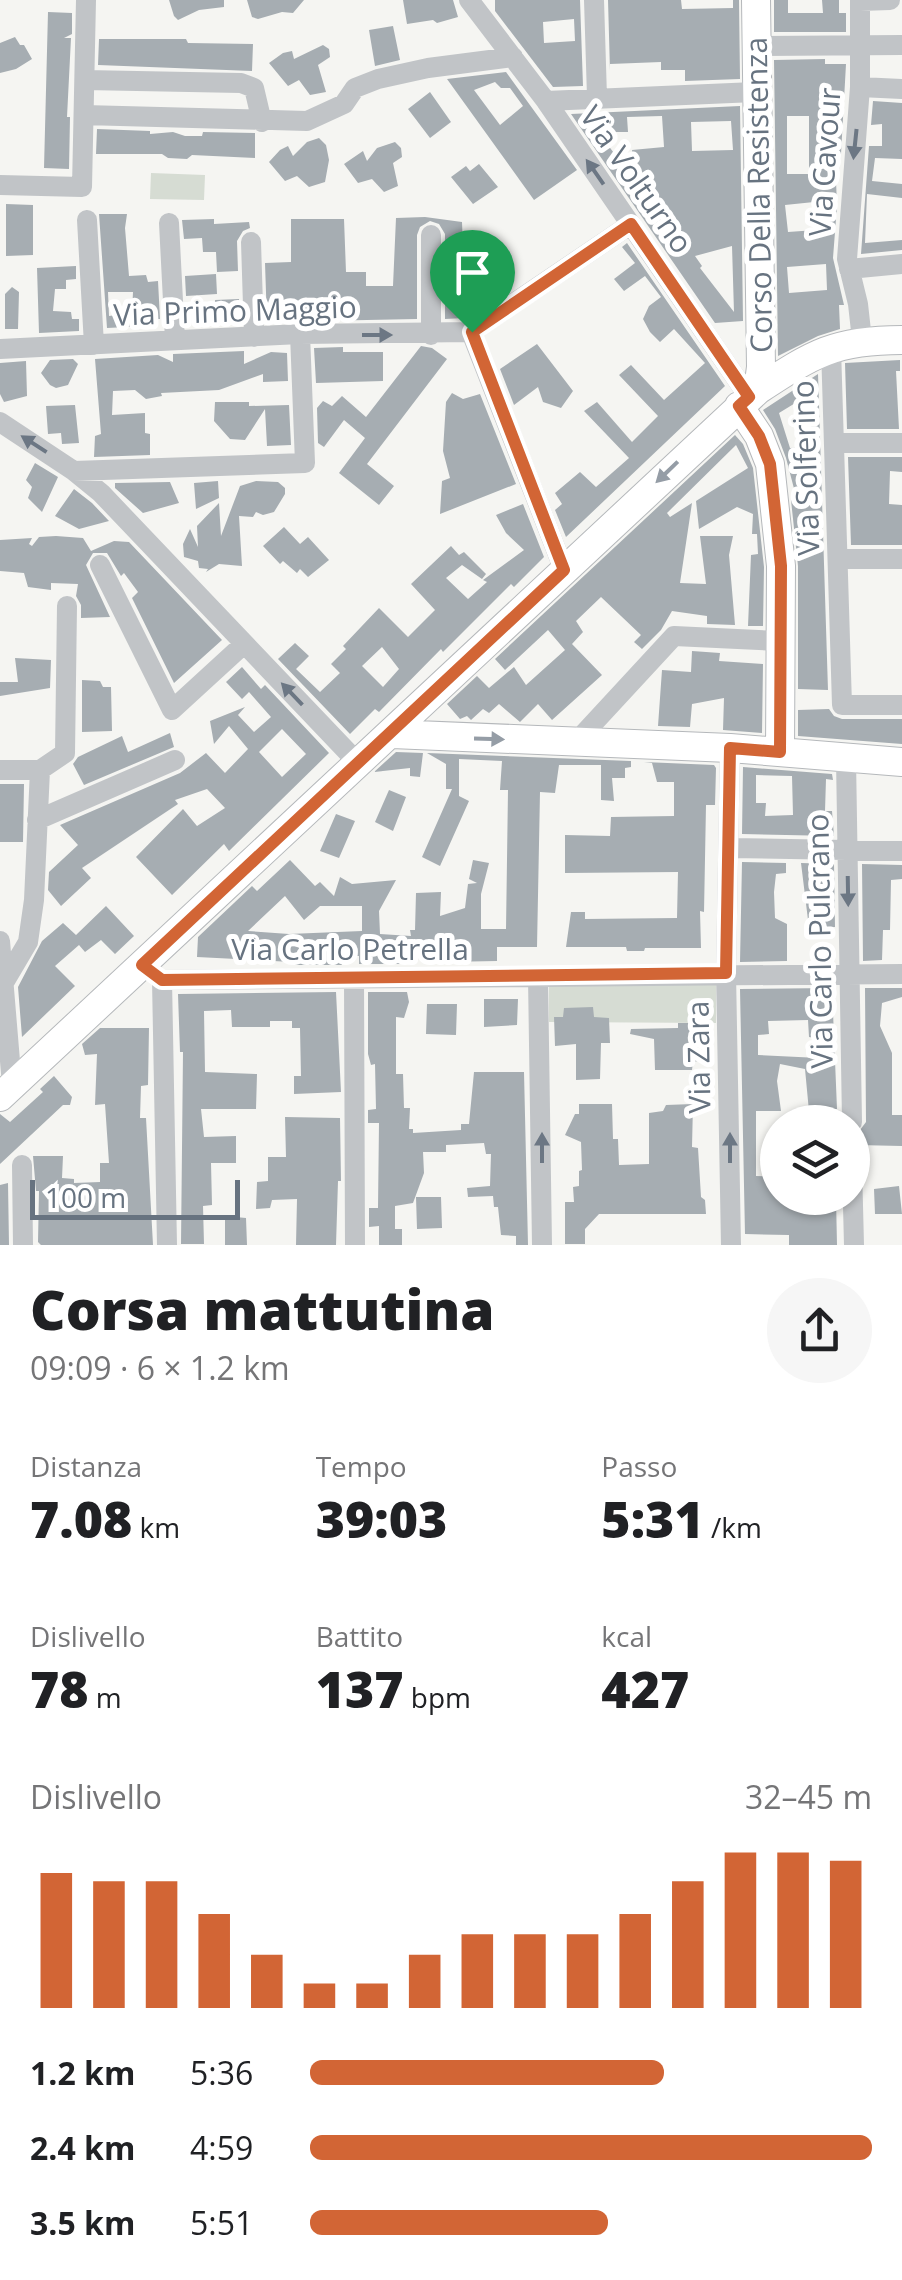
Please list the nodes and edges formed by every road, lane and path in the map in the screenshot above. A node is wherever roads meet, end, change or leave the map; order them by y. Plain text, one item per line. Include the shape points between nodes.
1 (86, 0) edge
2 (469, 0) edge
3 (594, 0) edge
4 (756, 0) edge
5 (890, 0) edge
6 (860, 1) edge
7 (902, 45) edge
8 (755, 46) junction
9 (860, 47) junction
10 (513, 58) junction
11 (84, 80) junction
12 (860, 87) junction
13 (902, 89) edge
14 (755, 92) junction
15 (598, 97) junction
16 (546, 101) junction
17 (84, 115) junction
18 (262, 122) junction
19 (0, 185) edge
20 (87, 220) dead end
21 (169, 223) dead end
22 (631, 224) junction
23 (431, 235) dead end
24 (250, 242) dead end
25 (902, 264) edge
26 (849, 269) junction
27 (472, 332) junction
28 (300, 334) junction
29 (431, 335) junction
30 (254, 338) junction
31 (175, 340) junction
32 (862, 340) junction
33 (902, 340) edge
34 (94, 345) junction
35 (830, 348) junction
36 (0, 350) edge
37 (749, 398) junction
38 (0, 422) edge
39 (834, 442) junction
40 (902, 443) edge
41 (74, 470) junction
42 (840, 559) junction
43 (902, 560) edge
44 (100, 565) dead end
45 (564, 570) junction
46 (67, 606) dead end
47 (780, 642) junction
48 (244, 644) junction
49 (902, 705) edge
50 (392, 734) junction
51 (576, 742) junction
52 (730, 748) junction
53 (780, 752) junction
54 (846, 759) junction
55 (174, 760) dead end
56 (902, 762) edge
57 (360, 764) junction
58 (0, 770) edge
59 (40, 770) junction
60 (38, 820) junction
61 (729, 848) junction
62 (848, 850) junction
63 (902, 851) edge
64 (0, 941) edge
65 (152, 973) junction
66 (726, 973) junction
67 (849, 974) junction
68 (902, 974) edge
69 (538, 977) junction
70 (354, 978) junction
71 (6, 980) junction
72 (6, 1091) edge
73 (852, 1105) edge
74 (22, 1165) dead end
75 (853, 1215) edge
76 (24, 1245) edge
77 (167, 1245) edge
78 (355, 1245) edge
79 (542, 1245) edge
80 (730, 1245) edge
81 (854, 1245) edge

1 - 11 street
2 - 10 street, Via Volturno
3 - 15 street
4 - 8 main road, Corso Della Resistenza
5 - 6 street
6 - 9 street, Via Cavour
7 - 9 street
8 - 9 street
8 - 14 main road, Corso Della Resistenza
9 - 12 street, Via Cavour
10 - 16 street, Via Volturno
10 - 18 street via 378,78 307,121
11 - 17 street
11 - 18 street via 241,83 254,88
12 - 13 street
12 -> 26 street, Via Cavour
14 - 15 street
14 - 37 main road, Corso Della Resistenza via 761,367
15 - 16 street
22 -> 16 street, Via Volturno
17 - 18 street
17 - 19 street via 82,187
20 - 34 street
21 - 31 street
22 - 27 street
22 - 37 street, Via Volturno
23 - 29 street
24 - 30 street
25 - 26 street
26 - 32 street, Via Cavour
27 - 29 street, Via Primo Maggio
27 - 45 street
28 -> 29 street, Via Primo Maggio
28 - 30 street, Via Primo Maggio
28 - 41 street via 305,463
30 - 31 street, Via Primo Maggio
31 - 34 street, Via Primo Maggio
32 - 33 main road
32 - 35 main road
34 - 36 street, Via Primo Maggio
35 - 37 main road
35 - 39 street, Via Solferino
37 -> 45 main road
37 - 47 main road via 770,464 781,566
41 -> 38 street
39 - 40 street
39 - 42 street, Via Solferino
41 - 48 street
42 - 43 street
42 - 49 street, Via Solferino via 842,705
44 - 48 street via 172,710
45 - 50 main road
46 - 59 street via 65,753
47 - 51 street via 674,636
47 - 53 main road
57 -> 48 street
50 -> 51 main road
50 - 57 main road
51 - 52 main road
52 - 53 main road
52 - 61 street, Via Zara
53 - 54 main road
54 - 56 main road
54 - 62 street, Via Carlo Pulcrano
55 - 60 street
57 - 65 main road
58 - 59 street
59 - 60 street
60 - 71 street via 28,942
61 - 62 street
61 - 66 street, Via Zara
62 - 63 street
62 -> 67 street, Via Carlo Pulcrano
64 - 71 street
65 - 70 street, Via Carlo Petrella
65 - 72 main road
65 - 77 street
66 - 67 street
66 - 69 street, Via Carlo Petrella
80 -> 66 street, Via Zara
67 - 68 street
67 - 73 street, Via Carlo Pulcrano
69 - 70 street, Via Carlo Petrella
79 -> 69 street
70 - 78 street
71 - 72 street
74 - 76 street
75 - 81 street

